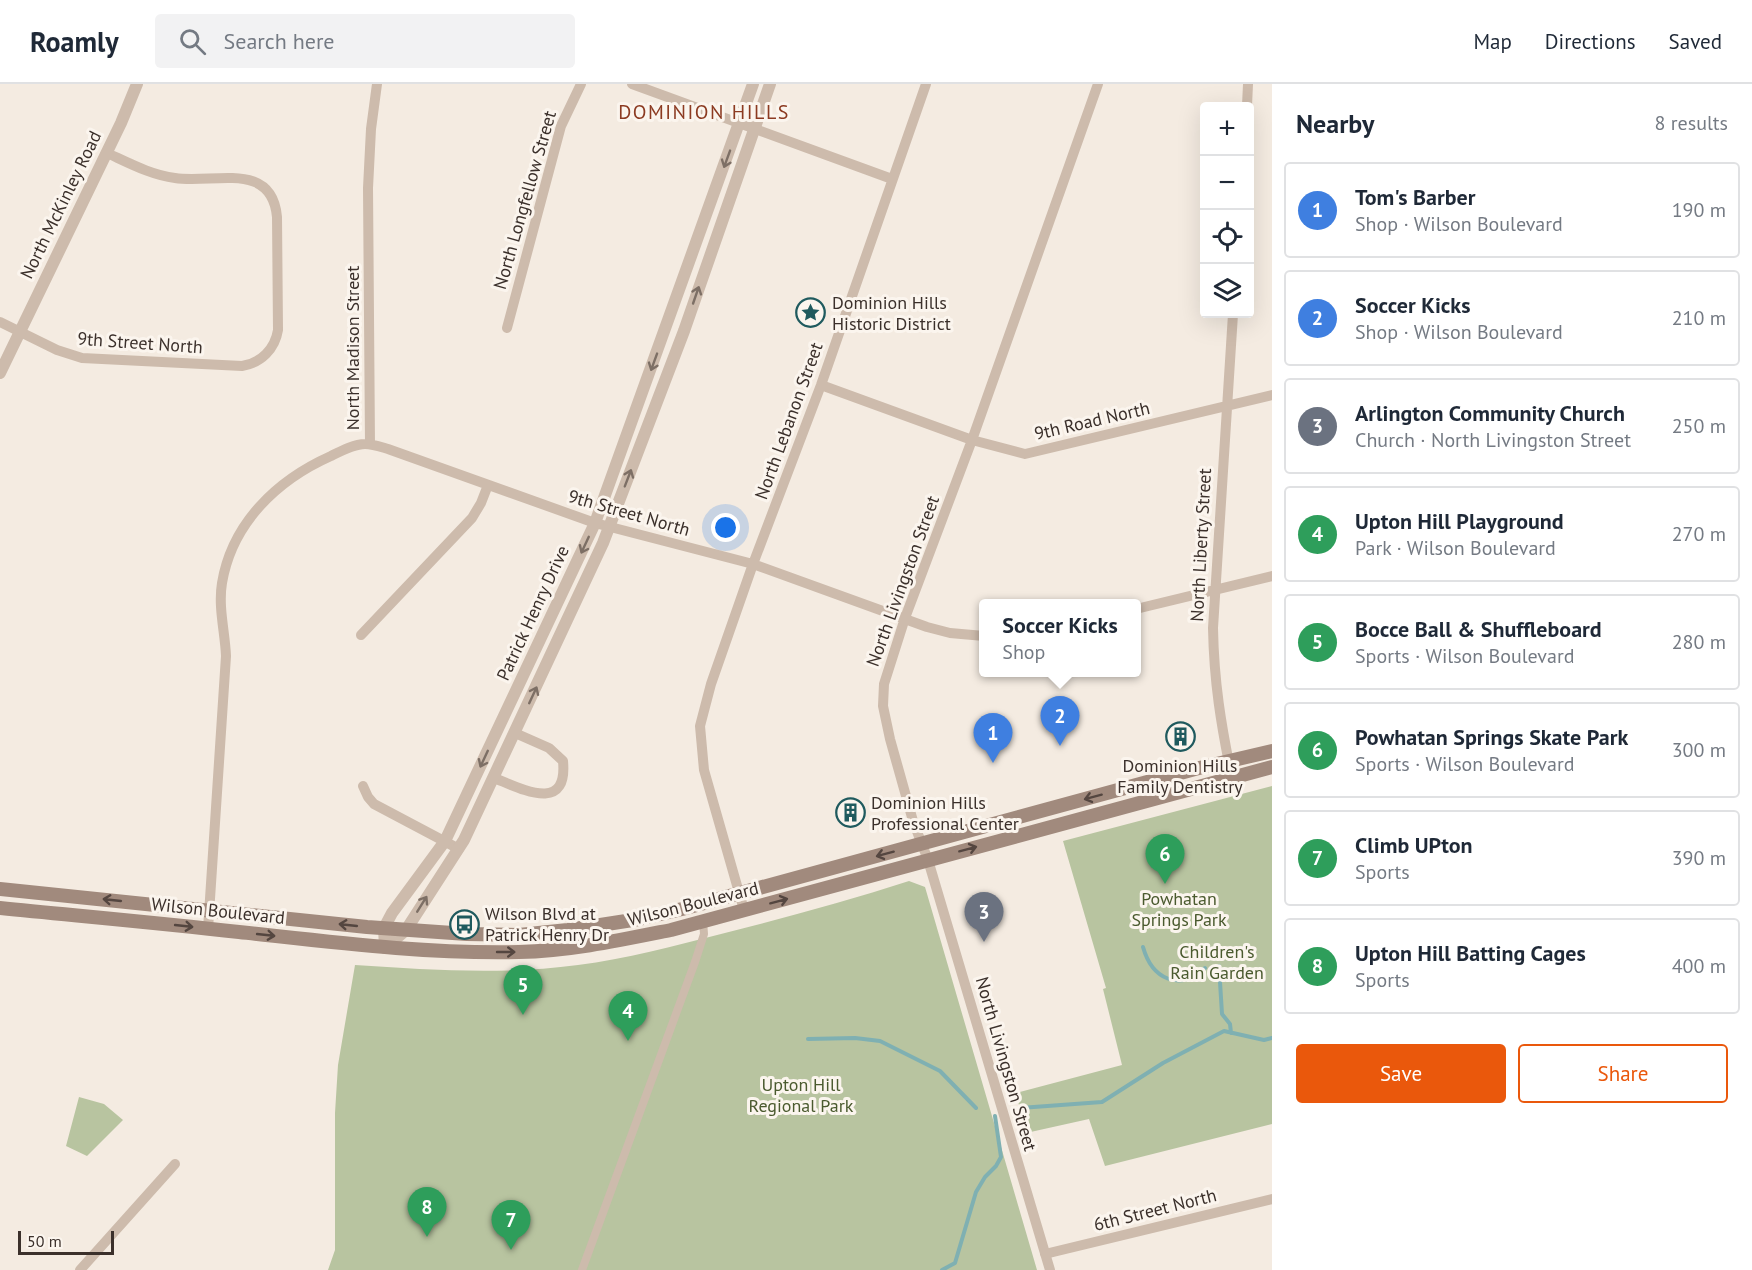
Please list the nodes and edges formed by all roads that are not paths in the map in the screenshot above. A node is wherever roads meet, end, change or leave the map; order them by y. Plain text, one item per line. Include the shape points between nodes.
1 (137, 84) edge
2 (377, 84) edge
3 (581, 84) edge
4 (632, 84) edge
5 (753, 84) edge
6 (770, 84) edge
7 (927, 84) edge
8 (1098, 84) edge
9 (1248, 84) edge
10 (1247, 102) edge
11 (739, 123) junction
12 (755, 129) junction
13 (106, 153) junction
14 (892, 179) junction
15 (1233, 318) edge
16 (0, 322) edge
17 (507, 328) dead end
18 (19, 332) junction
19 (0, 373) edge
20 (820, 385) junction
21 (1272, 395) edge
22 (1227, 405) junction
23 (972, 440) junction
24 (370, 444) junction
25 (488, 485) junction
26 (595, 523) junction
27 (610, 528) junction
28 (753, 564) junction
29 (1272, 576) edge
30 (1215, 589) junction
31 (1141, 608) edge
32 (904, 618) junction
33 (361, 634) dead end
34 (979, 636) edge
35 (515, 733) junction
36 (1272, 751) edge
37 (1229, 761) junction
38 (1272, 767) edge
39 (494, 778) junction
40 (1232, 778) junction
41 (363, 786) dead end
42 (445, 841) junction
43 (922, 844) junction
44 (459, 849) junction
45 (928, 860) junction
46 (0, 889) edge
47 (740, 894) junction
48 (0, 908) edge
49 (210, 910) junction
50 (744, 910) junction
51 (704, 921) junction
52 (384, 928) junction
53 (208, 929) junction
54 (406, 930) junction
55 (385, 948) junction
56 (175, 1164) dead end
57 (1272, 1199) edge
58 (1045, 1254) junction
59 (80, 1270) edge
60 (582, 1270) edge
61 (1050, 1270) edge

1 - 13 street, North McKinley Road
2 - 24 street, North Madison Street via 368,188
3 - 17 street, North Longfellow Street via 561,126
4 - 11 street
5 - 11 street, Patrick Henry Drive
6 - 12 street, Patrick Henry Drive
7 - 14 street, North Lebanon Street
8 - 23 street, North Livingston Street
9 - 10 street
11 - 12 street
11 -> 26 street, Patrick Henry Drive
12 - 14 street
27 -> 12 street, Patrick Henry Drive
13 - 18 street, North McKinley Road
13 - 18 street, 9th Street North via 164,176 247,179 261,185 270,195 277,218 278,330 274,344 262,358 242,366 92,359 60,351
14 - 20 street, North Lebanon Street
15 - 22 street, North Liberty Street
16 - 18 street, 9th Street North
18 - 19 street, North McKinley Road
20 - 23 street, 9th Road North
20 - 28 street, North Lebanon Street
21 - 22 street, 9th Road North
22 - 23 street, 9th Road North via 1025,454
22 - 30 street, North Liberty Street
23 - 32 street, North Livingston Street
24 - 25 street, 9th Street North
24 - 49 street, North Madison Street via 318,462 282,484 243,527 227,561 221,584 226,656
25 - 26 street, 9th Street North
25 - 33 street via 472,518
26 - 27 street, 9th Street North
26 -> 42 street, Patrick Henry Drive
27 - 28 street, 9th Street North
35 -> 27 street, Patrick Henry Drive
28 - 32 street, 9th Street North
28 - 47 street, North Lebanon Street via 700,726 704,770
29 - 30 street
30 - 31 street
30 - 37 street, North Liberty Street via 1214,668
32 - 34 street, 9th Street North via 950,633
32 - 43 street, North Livingston Street via 884,684 884,706
35 - 39 street, Patrick Henry Drive
35 - 39 street via 549,748 563,760 561,786 549,793 533,794
36 - 37 main road, Wilson Boulevard
37 - 40 street, North Liberty Street
37 -> 43 main road, Wilson Boulevard
38 - 40 main road, Wilson Boulevard
39 - 44 street, Patrick Henry Drive
45 -> 40 main road, Wilson Boulevard
41 - 42 street via 374,804
42 - 44 street
42 - 52 street, Patrick Henry Drive
43 - 45 street, North Livingston Street
43 -> 47 main road, Wilson Boulevard
54 -> 44 street, Patrick Henry Drive
50 -> 45 main road, Wilson Boulevard
45 - 58 street, North Livingston Street
49 -> 46 main road, Wilson Boulevard
47 - 50 street, North Lebanon Street
47 - 54 main road, Wilson Boulevard via 639,919 568,930 519,935
48 -> 53 main road, Wilson Boulevard
52 -> 49 main road, Wilson Boulevard
49 - 53 street, North Madison Street
50 - 51 main road, Wilson Boulevard
55 -> 51 main road, Wilson Boulevard via 465,952 556,949 627,939
51 - 60 street via 695,962
52 - 54 main road, Wilson Boulevard
52 - 55 street
53 -> 55 main road, Wilson Boulevard
54 - 55 street, Patrick Henry Drive
56 - 59 street
57 - 58 street, 6th Street North
58 - 61 street, North Livingston Street

